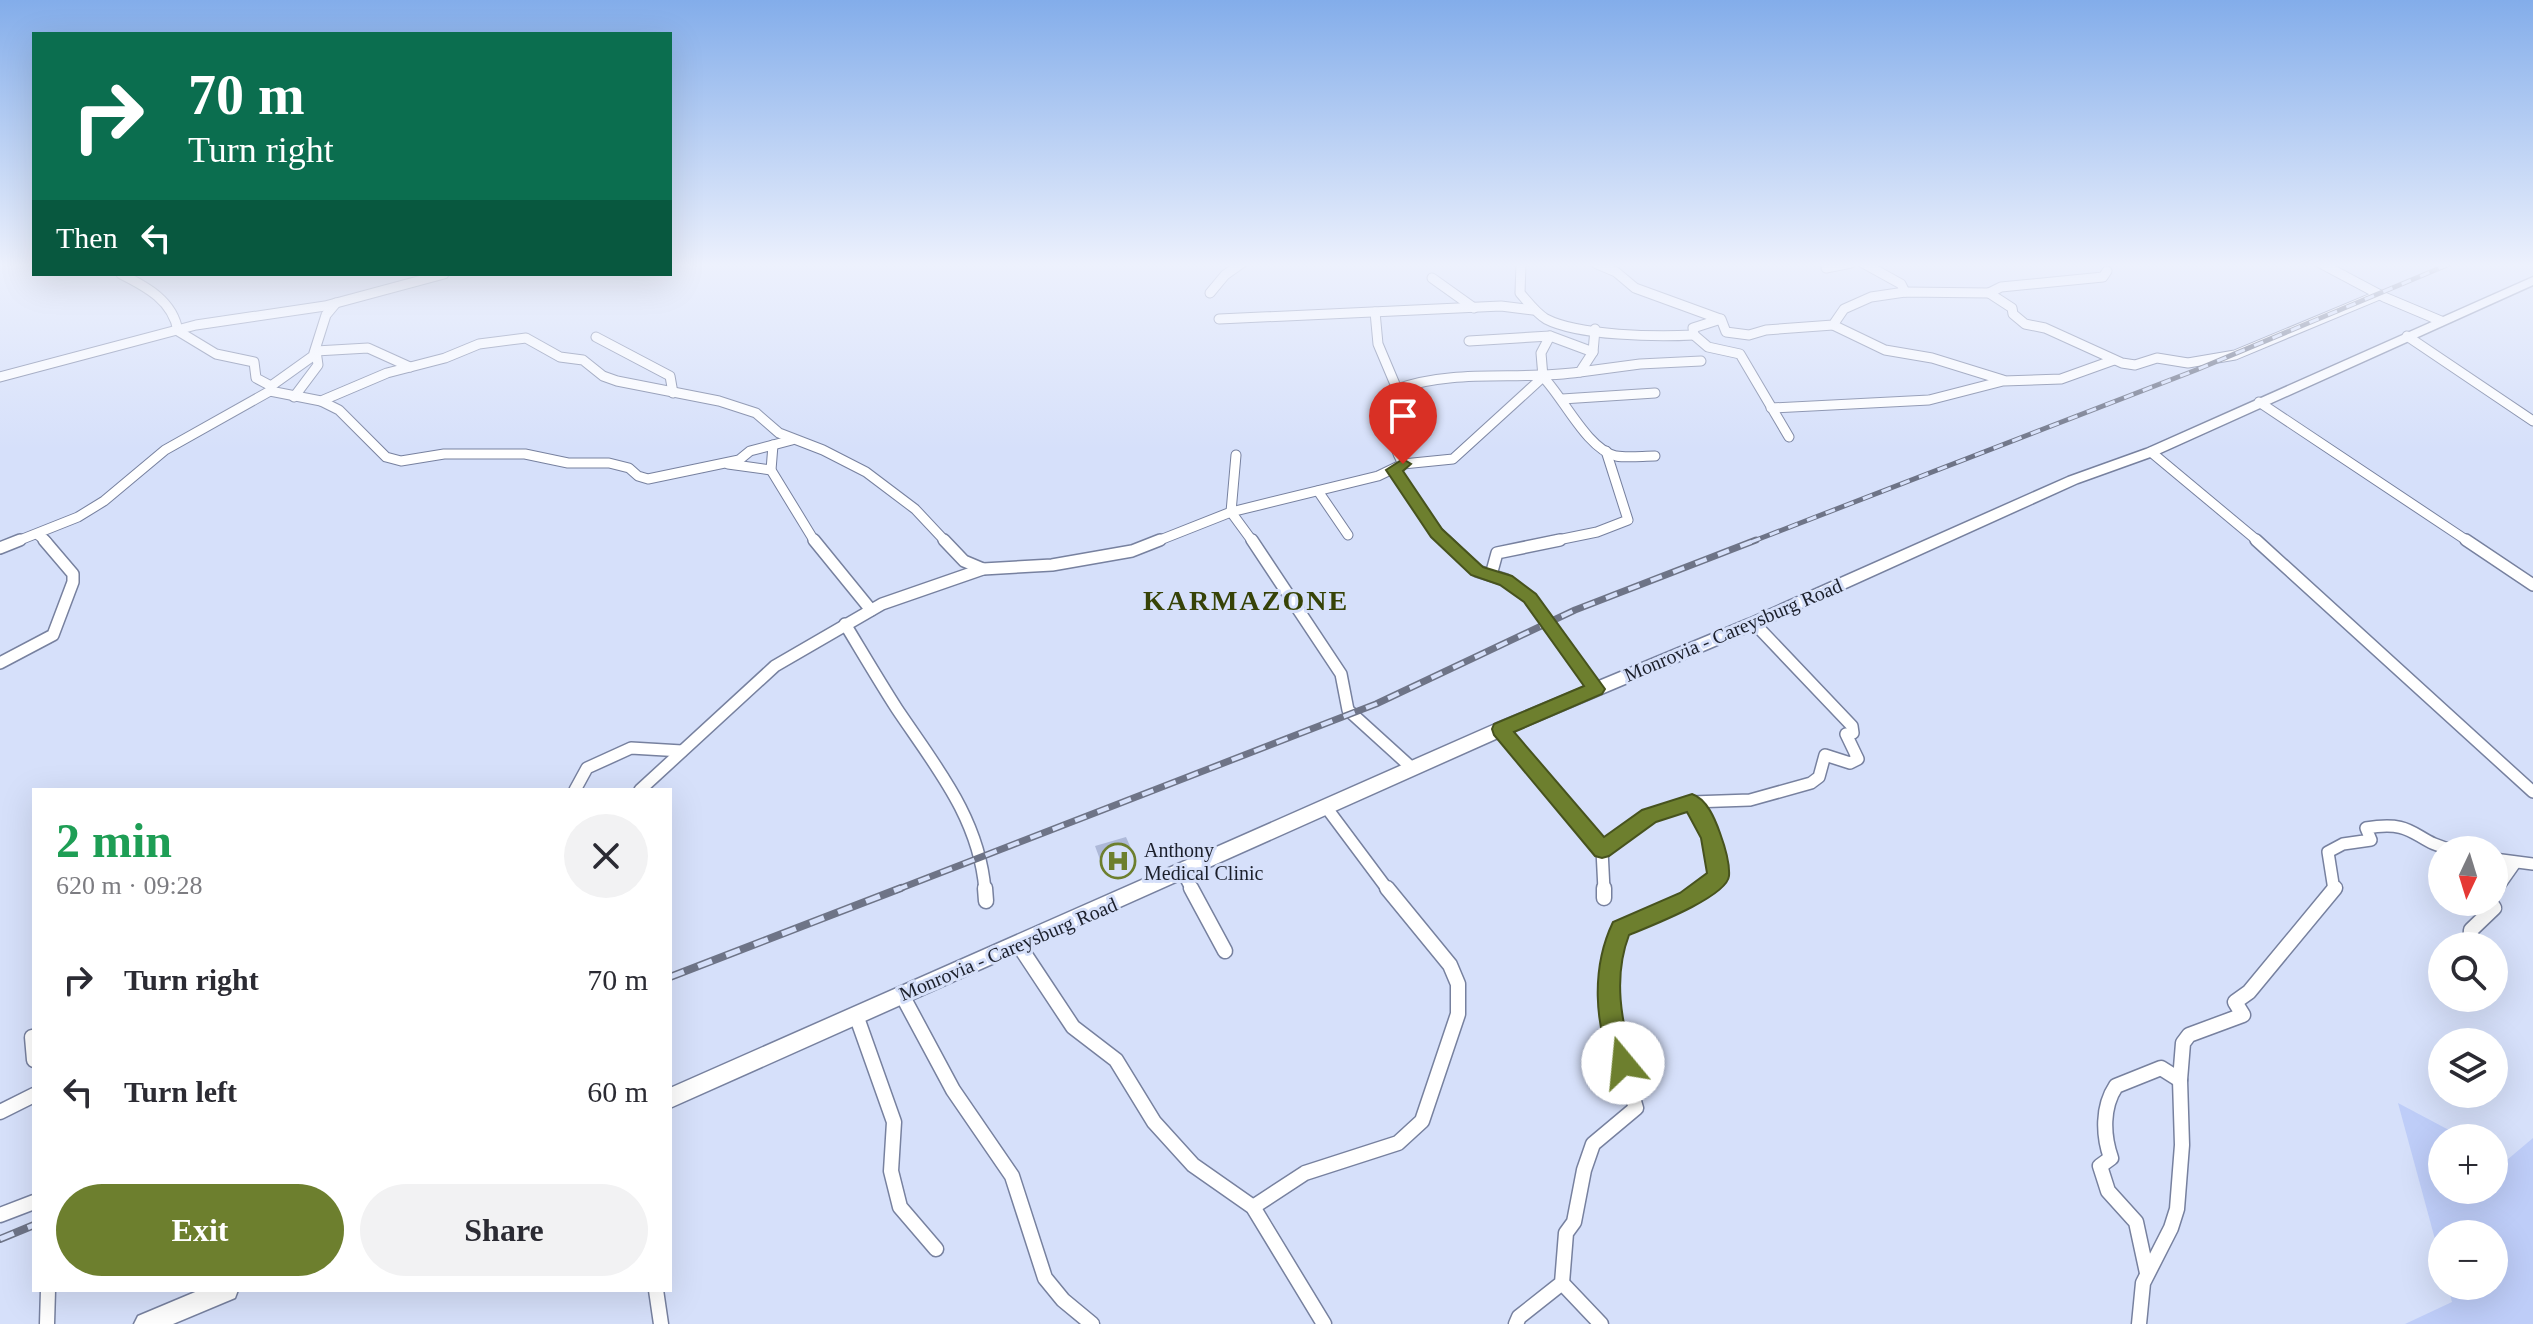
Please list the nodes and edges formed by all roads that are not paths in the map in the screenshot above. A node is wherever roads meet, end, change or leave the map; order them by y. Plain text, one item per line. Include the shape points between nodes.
1 (177, 325) edge
2 (204, 325) edge
3 (322, 325) edge
4 (1376, 325) edge
5 (1563, 325) edge
6 (1701, 325) edge
7 (1723, 325) edge
8 (1833, 325) joint
9 (2029, 325) edge
10 (2305, 325) edge
11 (2432, 325) edge
12 (1595, 329) junction
13 (178, 331) junction
14 (1694, 335) junction
15 (1550, 336) junction
16 (2407, 336) junction
17 (596, 337) dead end
18 (1469, 341) dead end
19 (316, 351) junction
20 (1593, 352) junction
21 (2114, 360) junction
22 (1701, 361) dead end
23 (410, 367) junction
24 (1580, 372) junction
25 (0, 377) edge
26 (1543, 377) junction
27 (2003, 381) junction
28 (271, 388) junction
29 (1397, 389) junction
30 (673, 393) junction
31 (1655, 393) dead end
32 (294, 397) junction
33 (1562, 399) junction
34 (321, 401) junction
35 (2259, 402) junction
36 (1771, 408) junction
37 (2533, 421) edge
38 (1789, 437) dead end
39 (792, 440) junction
40 (773, 445) junction
41 (1606, 451) junction
42 (2151, 452) junction
43 (1236, 455) dead end
44 (1655, 456) dead end
45 (725, 463) junction
46 (1399, 467) junction
47 (771, 470) junction
48 (1318, 491) junction
49 (1231, 512) junction
50 (38, 535) junction
51 (1348, 535) dead end
52 (0, 548) edge
53 (983, 569) junction
54 (1491, 575) junction
55 (2533, 585) edge
56 (871, 610) junction
57 (1754, 623) junction
58 (845, 624) junction
59 (0, 663) edge
60 (1596, 689) junction
61 (1501, 729) junction
62 (682, 751) junction
63 (1413, 769) junction
64 (576, 788) edge
65 (642, 788) edge
66 (2533, 792) edge
67 (1692, 802) junction
68 (1326, 807) junction
69 (2428, 843) edge
70 (1602, 850) junction
71 (2508, 862) edge
72 (2515, 863) junction
73 (2533, 864) edge
74 (1183, 873) junction
75 (2508, 873) edge
76 (1604, 898) dead end
77 (986, 901) dead end
78 (2486, 916) edge
79 (2471, 932) edge
80 (1018, 944) junction
81 (1225, 951) dead end
82 (902, 995) junction
83 (856, 1015) junction
84 (2180, 1080) junction
85 (32, 1096) edge
86 (672, 1097) edge
87 (0, 1112) edge
88 (32, 1203) edge
89 (1253, 1207) junction
90 (0, 1215) edge
91 (936, 1249) dead end
92 (2147, 1273) junction
93 (1562, 1283) junction
94 (48, 1292) edge
95 (222, 1292) edge
96 (656, 1292) edge
97 (47, 1324) edge
98 (146, 1324) edge
99 (661, 1324) edge
100 (1092, 1324) edge
101 (1324, 1324) edge
102 (1516, 1324) edge
103 (1601, 1324) edge
104 (2139, 1324) edge

1 - 13 street
2 - 13 street
3 - 19 street
4 - 29 street via 1378,344
5 - 12 street
6 - 14 street via 1693,328
7 - 8 street via 1726,332 1749,335
8 - 27 street via 1885,350 1932,358
9 - 21 street
10 - 21 street via 2223,358 2188,363 2157,358 2135,365
11 - 16 main road, Monrovia - Careysburg Road
12 - 14 street
12 - 20 street
13 - 25 street
13 - 28 street via 192,334 219,356 254,362 256,378
14 - 36 street via 1708,347 1740,354
15 - 18 street
15 - 20 street
15 - 26 street via 1541,353
16 - 35 main road, Monrovia - Careysburg Road
16 - 37 street
17 - 30 street via 670,376
19 - 23 street via 368,348
19 - 28 street
19 - 32 street via 318,365
20 - 24 street
21 - 27 street via 2061,379
22 - 24 street
23 - 30 street via 479,344 526,338 560,357 583,360 603,376
23 - 34 street
24 - 26 street
26 - 29 street via 1436,381
26 - 33 street
26 - 46 street via 1453,459
27 - 36 street via 1929,400
28 - 32 street
28 - 50 street via 165,450 104,501
29 - 46 street via 1389,423
30 - 39 street via 756,413
31 - 33 street
32 - 34 street
33 - 41 street via 1568,414
34 - 45 street via 339,410 386,457 401,461 444,454 525,454 568,463 609,463 648,479
35 - 42 main road, Monrovia - Careysburg Road
35 - 55 street
36 - 38 street
39 - 40 street
39 - 53 street via 866,472 915,509 964,561
40 - 45 street
40 - 47 street
41 - 44 street
41 - 54 street via 1628,520 1615,528 1497,553
42 - 57 main road, Monrovia - Careysburg Road via 2073,480
42 - 66 street via 2272,553
43 - 49 street
45 - 47 street
46 - 48 street
46 - 54 street via 1437,533 1477,571
47 - 56 street via 827,559
48 - 49 street
48 - 51 street
49 - 53 street via 1132,551 1052,565
49 - 63 street via 1341,674 1348,710
50 - 52 street
50 - 59 street via 70,567 73,582 53,635
53 - 56 street
54 - 60 street via 1530,598
56 - 58 street
57 - 60 main road, Monrovia - Careysburg Road
57 - 67 street via 1852,726 1853,733 1846,734 1858,759 1850,763 1825,755 1819,777 1766,797
58 - 62 street via 775,666
58 - 77 street via 951,787 982,856
60 - 61 main road, Monrovia - Careysburg Road
61 - 63 main road, Monrovia - Careysburg Road
61 - 70 street
62 - 64 street via 631,748 587,768
62 - 65 street
63 - 68 main road, Monrovia - Careysburg Road
67 - 70 street via 1649,816
67 - 93 street via 1705,820 1718,877 1687,900 1620,929 1610,956 1610,1023 1636,1108 1593,1144 1574,1222 1566,1233
68 - 74 main road, Monrovia - Careysburg Road
68 - 89 street via 1450,965 1458,984 1458,1014 1422,1121 1411,1136 1305,1173
69 - 84 street via 2405,826 2389,825 2366,828 2371,840 2328,852 2335,889 2235,1002 2243,1015 2189,1035 2183,1043
70 - 76 street
71 - 72 street
72 - 73 street
72 - 75 street
74 - 80 main road, Monrovia - Careysburg Road
74 - 81 street
78 - 79 street
80 - 82 main road, Monrovia - Careysburg Road
80 - 89 street via 1073,1027 1116,1060 1154,1122 1193,1165
82 - 83 main road, Monrovia - Careysburg Road
82 - 100 street via 953,1090 1012,1176 1045,1278
83 - 86 main road, Monrovia - Careysburg Road
83 - 91 street via 894,1122 891,1171 900,1207
84 - 92 street via 2177,1209
84 - 92 street via 2161,1068 2116,1086 2110,1096 2106,1146 2111,1158 2100,1166 2108,1191 2136,1222
85 - 87 street
88 - 90 street
89 - 101 street
92 - 104 street
93 - 102 street
93 - 103 street
94 - 97 street
95 - 98 main road
96 - 99 street

